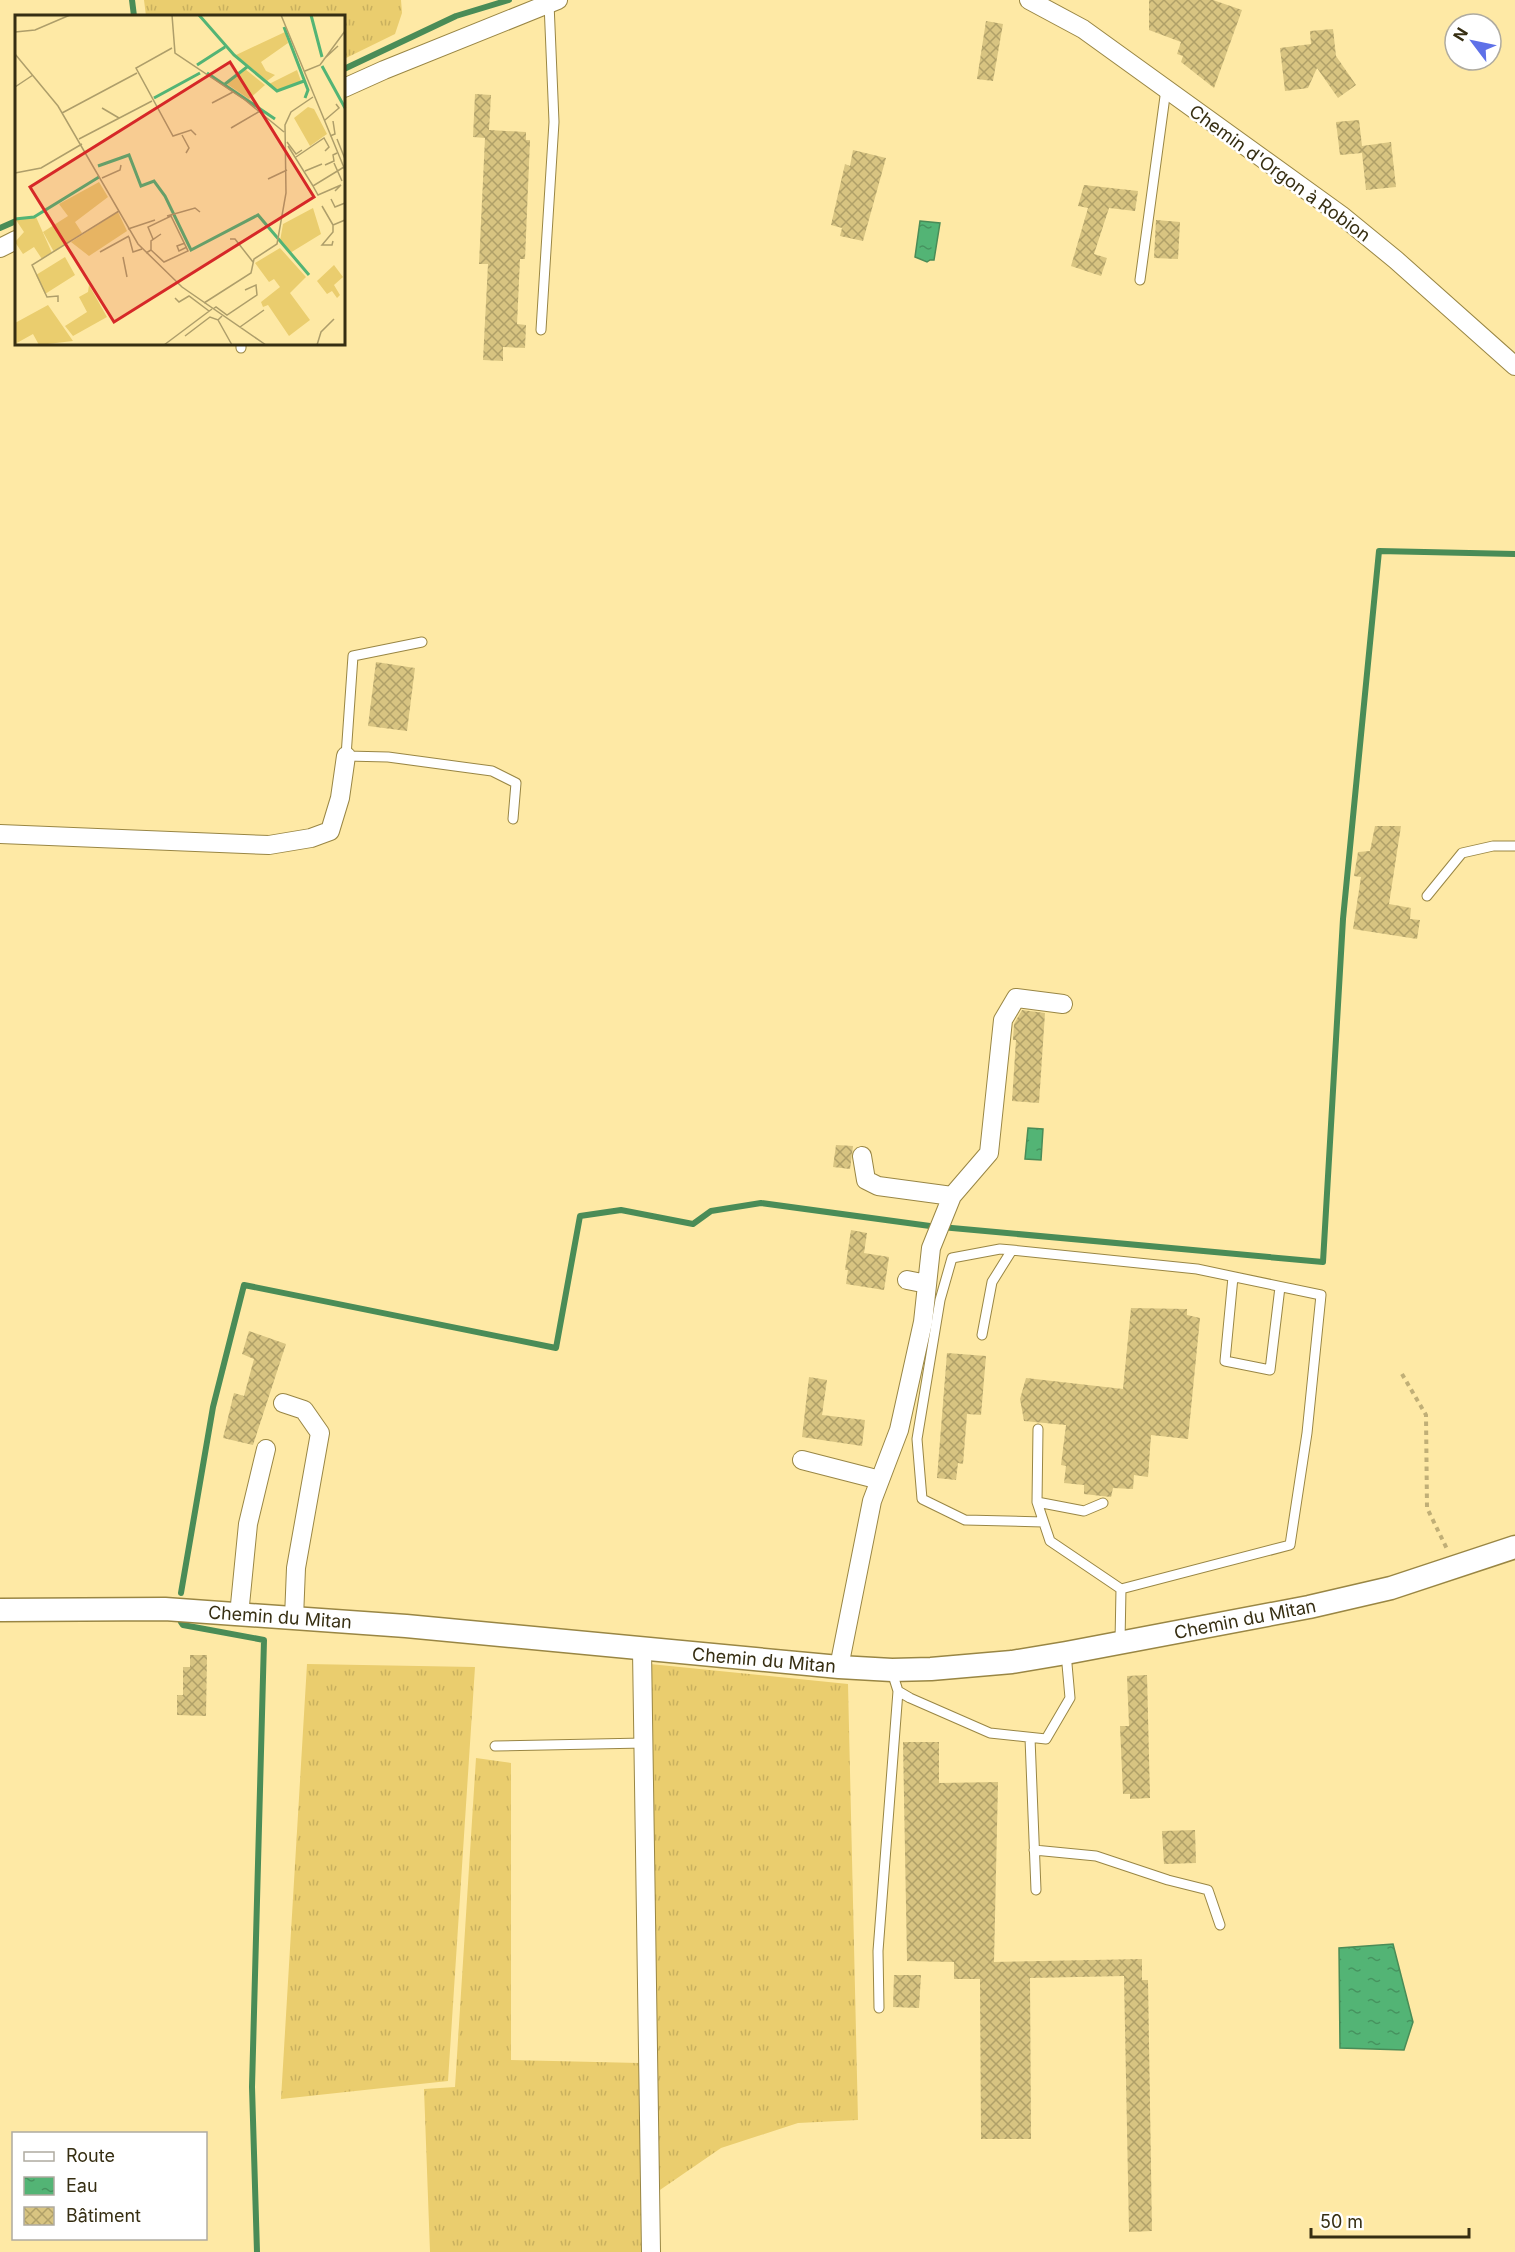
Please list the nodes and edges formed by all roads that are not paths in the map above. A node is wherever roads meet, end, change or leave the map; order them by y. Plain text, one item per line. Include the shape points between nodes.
1 (1029, 0) edge
2 (553, 1) edge
3 (345, 88) edge
4 (1166, 89) junction
5 (15, 240) edge
6 (0, 248) edge
7 (1140, 280) dead end
8 (541, 330) dead end
9 (1515, 366) edge
10 (422, 642) dead end
11 (346, 756) junction
12 (513, 819) dead end
13 (0, 834) edge
14 (1515, 846) edge
15 (1427, 896) dead end
16 (1063, 1004) dead end
17 (862, 1156) dead end
18 (952, 1196) junction
19 (1012, 1250) junction
20 (1233, 1277) junction
21 (907, 1280) dead end
22 (927, 1284) junction
23 (1280, 1287) junction
24 (982, 1335) dead end
25 (283, 1402) dead end
26 (1038, 1429) dead end
27 (266, 1449) dead end
28 (802, 1460) dead end
29 (880, 1480) junction
30 (1037, 1502) junction
31 (1103, 1503) dead end
32 (1043, 1522) junction
33 (1515, 1546) edge
34 (1121, 1589) junction
35 (0, 1610) edge
36 (239, 1615) junction
37 (294, 1618) junction
38 (1120, 1642) junction
39 (642, 1650) junction
40 (1066, 1653) junction
41 (839, 1667) junction
42 (895, 1680) junction
43 (1030, 1738) junction
44 (644, 1743) junction
45 (495, 1746) dead end
46 (1034, 1850) junction
47 (1036, 1890) dead end
48 (1220, 1924) dead end
49 (879, 2008) dead end
50 (651, 2252) edge

1 - 4 street, Chemin d'Orgon à Robion via 1083,29
2 - 3 street
2 - 8 lane via 554,122
4 - 7 lane
4 - 9 street, Chemin d'Orgon à Robion via 1341,215
5 - 6 street
10 - 11 lane via 353,656
11 - 12 lane via 388,757 492,771 516,783
11 - 13 street via 330,831 310,838 269,845
14 - 15 lane via 1462,853
16 - 18 street via 1016,998 1003,1020 989,1154
17 - 18 street via 866,1180 878,1186
18 - 22 street via 931,1248
19 - 20 lane via 1197,1269
19 - 24 lane via 992,1282
19 - 32 lane via 952,1258 940,1300 917,1438 922,1499 965,1520
20 - 23 lane
20 - 23 lane via 1225,1361 1270,1370
21 - 22 street
22 - 29 street via 923,1322 899,1430
23 - 34 lane via 1321,1295 1307,1433 1290,1545
25 - 37 street via 304,1410 320,1433 297,1568
26 - 30 lane
27 - 36 street via 248,1524
28 - 29 street
29 - 41 street via 872,1501
30 - 31 lane via 1084,1511
30 - 32 lane
32 - 34 lane via 1050,1541
33 - 38 street, Chemin du Mitan via 1390,1588
34 - 38 lane
35 - 36 street, Chemin du Mitan via 165,1609
36 - 37 street, Chemin du Mitan
37 - 39 street, Chemin du Mitan
38 - 40 street, Chemin du Mitan
39 - 41 street, Chemin du Mitan
39 - 44 street
40 - 42 street, Chemin du Mitan via 931,1669
40 - 43 lane via 1070,1698 1046,1739
41 - 42 street, Chemin du Mitan
42 - 43 lane via 910,1698 990,1733
42 - 49 lane via 878,1951
43 - 46 lane
44 - 45 lane
44 - 50 street
46 - 47 lane
46 - 48 lane via 1096,1856 1208,1890

